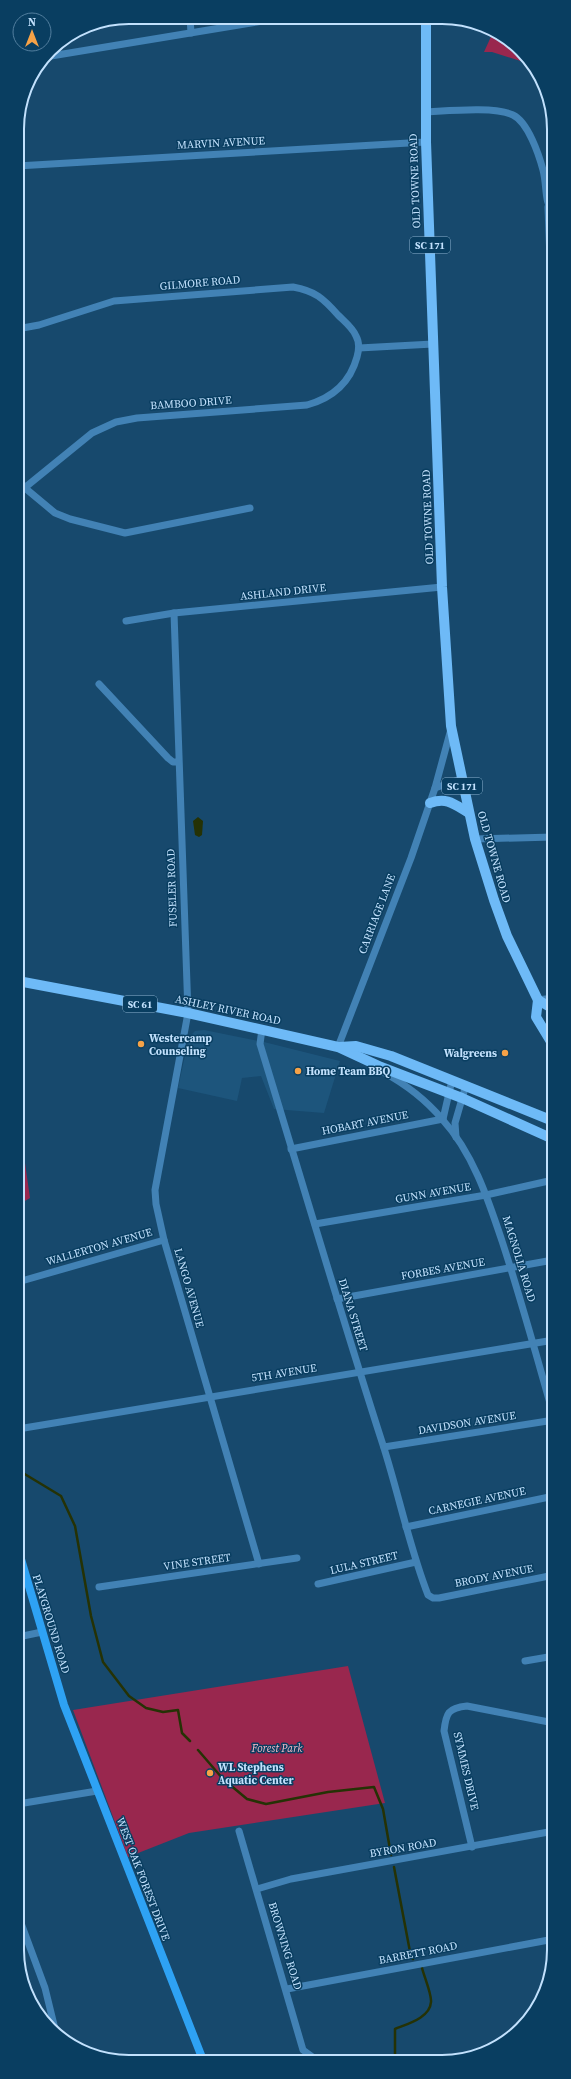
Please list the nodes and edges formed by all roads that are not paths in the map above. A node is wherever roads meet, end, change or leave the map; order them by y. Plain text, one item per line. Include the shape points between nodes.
1 (190, 24) edge
2 (245, 24) edge
3 (426, 24) edge
4 (191, 33) junction
5 (55, 55) edge
6 (425, 112) junction
7 (426, 142) junction
8 (24, 166) edge
9 (547, 200) edge
10 (24, 328) edge
11 (433, 344) junction
12 (359, 348) junction
13 (25, 488) joint
14 (250, 508) dead end
15 (442, 587) junction
16 (174, 613) junction
17 (126, 621) dead end
18 (99, 684) dead end
19 (451, 726) junction
20 (178, 762) junction
21 (461, 778) junction
22 (435, 788) junction
23 (430, 803) junction
24 (469, 813) junction
25 (547, 837) edge
26 (475, 839) junction
27 (24, 982) edge
28 (547, 999) edge
29 (538, 1000) junction
30 (547, 1005) edge
31 (188, 1013) junction
32 (262, 1029) junction
33 (547, 1035) edge
34 (338, 1047) junction
35 (452, 1080) junction
36 (466, 1085) junction
37 (448, 1093) junction
38 (462, 1098) junction
39 (443, 1119) junction
40 (547, 1119) edge
41 (547, 1136) edge
42 (456, 1137) junction
43 (291, 1149) junction
44 (547, 1182) edge
45 (486, 1195) junction
46 (315, 1224) junction
47 (164, 1240) junction
48 (547, 1261) edge
49 (511, 1268) junction
50 (24, 1280) edge
51 (337, 1299) junction
52 (547, 1341) edge
53 (532, 1344) junction
54 (359, 1373) junction
55 (547, 1394) edge
56 (209, 1396) junction
57 (547, 1421) edge
58 (24, 1428) edge
59 (384, 1447) junction
60 (547, 1497) edge
61 (406, 1527) junction
62 (298, 1558) dead end
63 (416, 1562) junction
64 (259, 1564) junction
65 (24, 1570) edge
66 (547, 1576) edge
67 (318, 1584) dead end
68 (99, 1587) dead end
69 (439, 1598) joint
70 (42, 1632) junction
71 (24, 1636) edge
72 (547, 1657) edge
73 (525, 1661) dead end
74 (64, 1705) joint
75 (547, 1722) edge
76 (97, 1791) junction
77 (24, 1803) edge
78 (239, 1831) dead end
79 (547, 1832) edge
80 (472, 1847) junction
81 (257, 1889) junction
82 (24, 1937) edge
83 (547, 1939) edge
84 (287, 1989) junction
85 (53, 2022) edge
86 (201, 2055) edge
87 (310, 2055) edge

1 - 4 street
2 - 4 street
3 - 6 main road, OLD TOWNE ROAD / SC 171
4 - 5 street
6 - 7 main road, OLD TOWNE ROAD / SC 171
6 - 9 street via 491,110 514,115 528,130 543,170
7 - 8 street, MARVIN AVENUE
7 - 11 main road, OLD TOWNE ROAD / SC 171
10 - 12 street, GILMORE ROAD via 114,301 293,287 324,298 356,336
11 - 12 street
11 - 15 main road, OLD TOWNE ROAD / SC 171
12 - 13 street, BAMBOO DRIVE via 355,365 347,380 322,401 307,405 137,418 116,422 92,433
13 - 14 street via 56,513 125,533
15 - 16 street, ASHLAND DRIVE
15 - 19 main road, OLD TOWNE ROAD / SC 171
16 - 17 street, ASHLAND DRIVE
16 - 20 street, FUSELER ROAD
18 - 20 street via 168,758
19 - 21 main road, OLD TOWNE ROAD / SC 171
19 - 22 street, CARRIAGE LANE
20 - 31 street, FUSELER ROAD
21 - 22 street
21 - 24 main road, OLD TOWNE ROAD / SC 171
22 - 23 street, CARRIAGE LANE
23 - 24 main road via 440,799 450,801
23 - 34 street, CARRIAGE LANE
24 - 26 main road, OLD TOWNE ROAD / SC 171
25 - 26 street
26 - 29 main road, OLD TOWNE ROAD / SC 171 via 507,936
27 - 31 main road, ASHLEY RIVER ROAD / SC 61
28 - 29 street
29 - 30 main road, SC 171
29 - 33 main road, SC 171 via 536,1017
31 - 32 main road, ASHLEY RIVER ROAD / SC 61
31 - 47 street, LANGO AVENUE via 155,1190
32 - 34 main road, ASHLEY RIVER ROAD / SC 61
32 - 43 street, DIANA STREET via 260,1044
34 - 35 main road, ASHLEY RIVER ROAD / SC 61 via 356,1046 391,1056
34 - 37 main road, ASHLEY RIVER ROAD / SC 61
34 - 39 street, MAGNOLIA ROAD via 396,1079
35 - 36 main road, ASHLEY RIVER ROAD / SC 61
35 - 37 street
36 - 38 street
36 - 40 main road, ASHLEY RIVER ROAD / SC 61
37 - 38 main road, ASHLEY RIVER ROAD / SC 61
37 - 39 street
38 - 41 main road, ASHLEY RIVER ROAD / SC 61
38 - 42 street via 456,1122
39 - 42 street, MAGNOLIA ROAD
39 - 43 street, HOBART AVENUE
42 - 45 street, MAGNOLIA ROAD
43 - 46 street, DIANA STREET
44 - 45 street, GUNN AVENUE
45 - 46 street, GUNN AVENUE
45 - 49 street, MAGNOLIA ROAD
46 - 51 street, DIANA STREET
47 - 50 street, WALLERTON AVENUE
47 - 56 street, LANGO AVENUE
48 - 49 street, FORBES AVENUE
49 - 51 street, FORBES AVENUE
49 - 53 street, MAGNOLIA ROAD
51 - 54 street, DIANA STREET
52 - 53 street, 5TH AVENUE
53 - 54 street, 5TH AVENUE
53 - 55 street, MAGNOLIA ROAD
54 - 56 street, 5TH AVENUE
54 - 59 street, DIANA STREET
56 - 58 street, 5TH AVENUE
56 - 64 street, LANGO AVENUE
57 - 59 street, DAVIDSON AVENUE
59 - 61 street, DIANA STREET
60 - 61 street, CARNEGIE AVENUE
61 - 63 street, DIANA STREET
62 - 64 street, VINE STREET
63 - 67 street, LULA STREET
63 - 69 street, DIANA STREET via 428,1595
64 - 68 street, VINE STREET
65 - 70 main road, PLAYGROUND ROAD
66 - 69 street, BRODY AVENUE
70 - 71 street
70 - 74 main road, PLAYGROUND ROAD
72 - 73 street
74 - 76 main road, WEST OAK FOREST DRIVE
75 - 80 street, SYMMES DRIVE via 467,1706 449,1711 444,1731
76 - 77 street
76 - 86 main road, WEST OAK FOREST DRIVE
78 - 81 street, BROWNING ROAD
79 - 80 street, BYRON ROAD
80 - 81 street, BYRON ROAD via 290,1879
81 - 84 street, BROWNING ROAD
82 - 85 street via 45,1988
83 - 84 street, BARRETT ROAD
84 - 87 street, BROWNING ROAD via 303,2050

